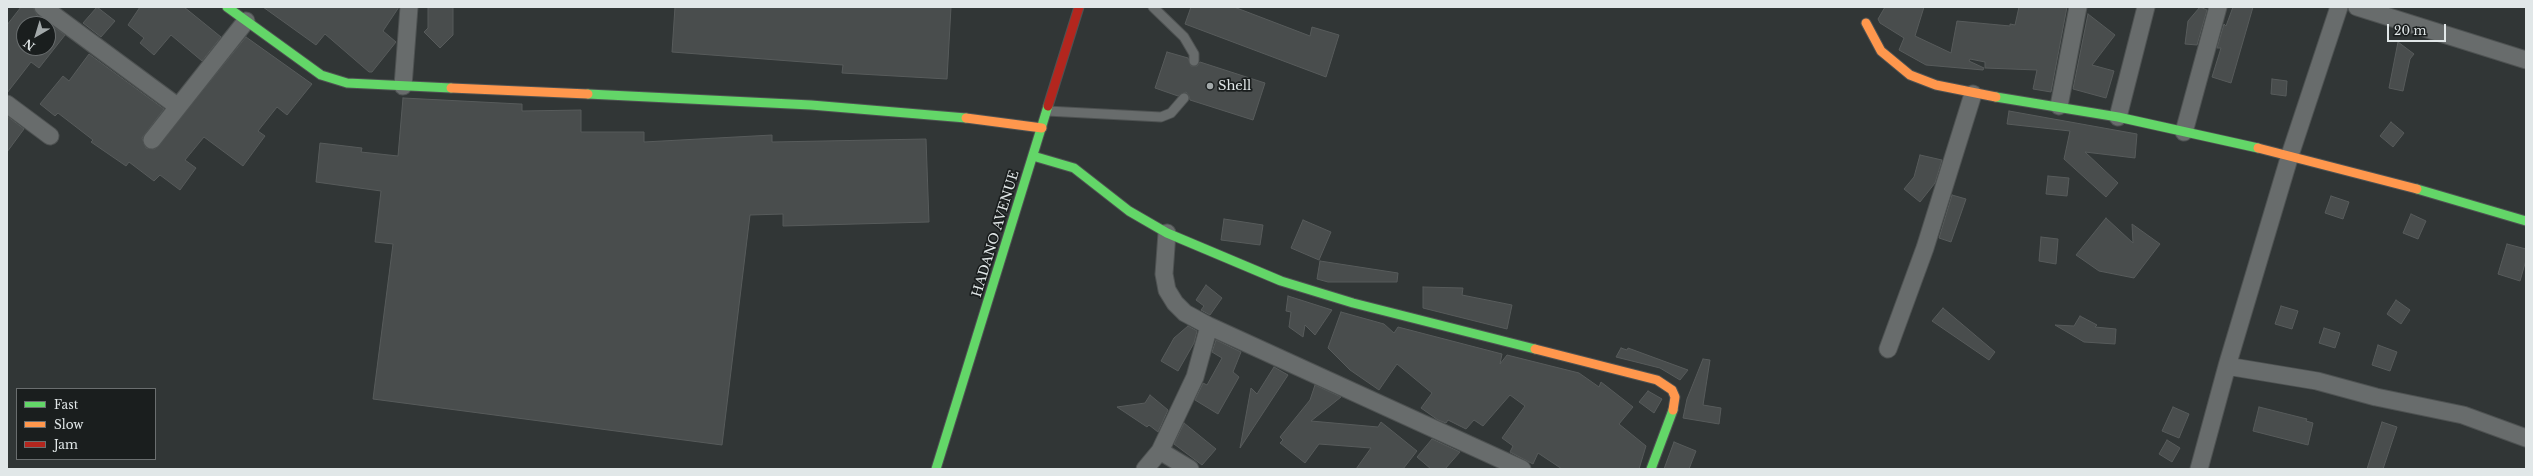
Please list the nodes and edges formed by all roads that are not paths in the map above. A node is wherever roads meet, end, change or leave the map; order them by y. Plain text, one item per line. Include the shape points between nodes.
1 (43, 7) edge
2 (227, 7) edge
3 (409, 7) edge
4 (1079, 7) edge
5 (1153, 7) edge
6 (2078, 7) edge
7 (2146, 7) edge
8 (2218, 7) edge
9 (2339, 7) edge
10 (2356, 7) edge
11 (246, 21) junction
12 (1866, 23) dead end
13 (1194, 60) dead end
14 (2526, 60) edge
15 (403, 86) junction
16 (1973, 94) junction
17 (1184, 98) dead end
18 (7, 104) edge
19 (177, 106) junction
20 (2059, 106) junction
21 (1047, 111) junction
22 (2118, 117) junction
23 (1042, 128) junction
24 (2184, 132) junction
25 (50, 136) dead end
26 (152, 140) dead end
27 (2290, 155) junction
28 (1033, 156) junction
29 (2526, 221) edge
30 (1167, 233) junction
31 (1209, 326) junction
32 (1888, 349) dead end
33 (2227, 366) junction
34 (2526, 438) edge
35 (1160, 451) junction
36 (936, 469) edge
37 (1146, 469) edge
38 (1190, 469) edge
39 (1522, 469) edge
40 (1651, 469) edge
41 (2199, 469) edge

1 - 19 street
2 - 11 street
3 - 15 street
4 - 21 street, HADANO AVENUE
5 - 13 lane via 1184,37 1194,54
6 - 20 street
7 - 22 street
8 - 24 street
9 - 27 street
10 - 14 street
11 - 15 street via 328,78 347,83
11 - 19 street
12 - 16 street via 1881,51 1905,71 1936,85
15 - 23 street via 811,105 969,118
16 - 20 street
16 - 32 street via 1925,248
17 - 21 lane via 1171,113 1161,117
18 - 25 street
19 - 26 street
20 - 22 street
21 - 23 street, HADANO AVENUE
22 - 24 street
23 - 28 street, HADANO AVENUE
24 - 27 street
27 - 29 street via 2381,178
27 - 33 street
28 - 30 street via 1074,168 1129,211
28 - 36 street, HADANO AVENUE
30 - 31 street via 1164,274 1167,290 1185,313
30 - 40 street via 1281,281 1353,303 1657,380 1672,390 1675,397 1674,408
31 - 35 street via 1195,377
31 - 39 street
33 - 34 street via 2317,381 2383,399 2444,410
33 - 41 street
35 - 37 street
35 - 38 street

